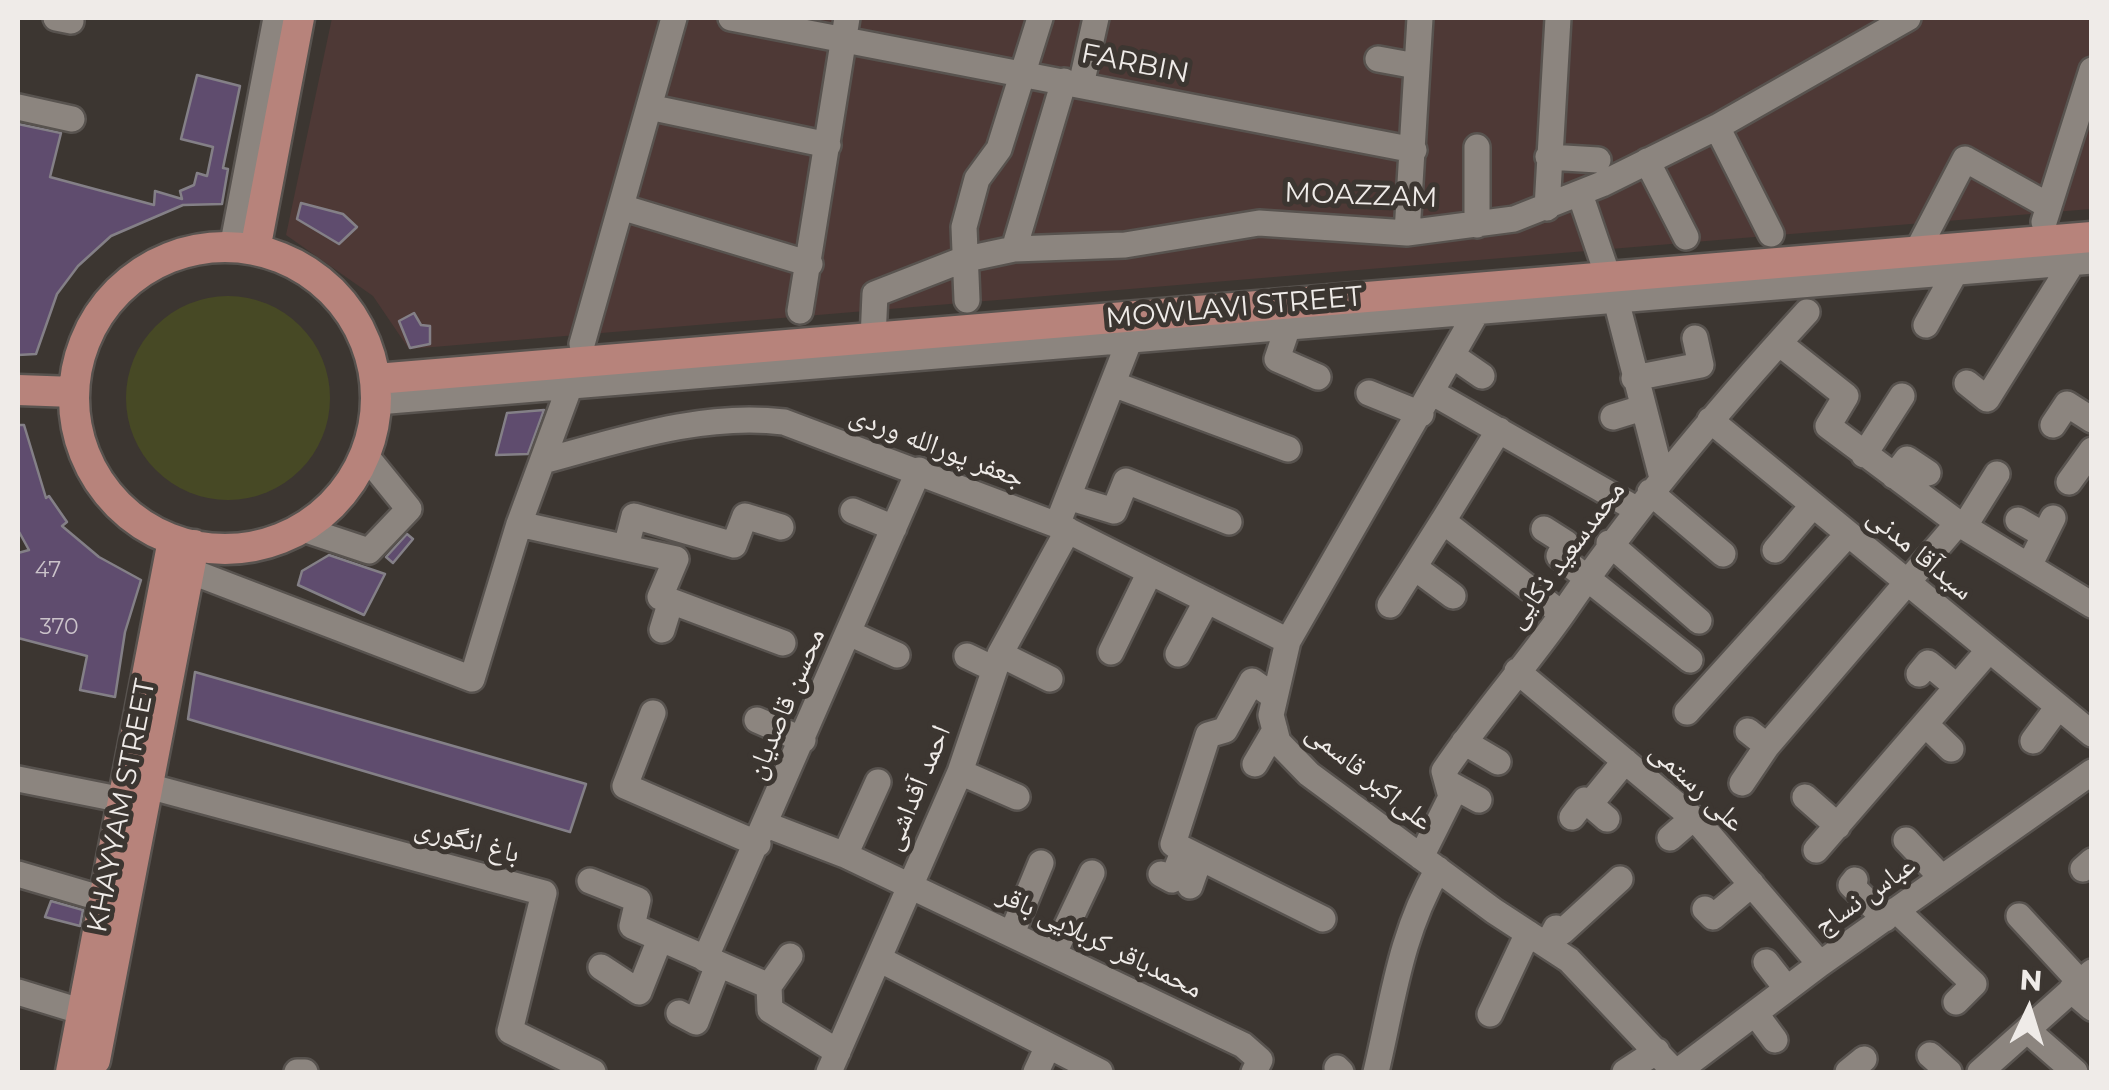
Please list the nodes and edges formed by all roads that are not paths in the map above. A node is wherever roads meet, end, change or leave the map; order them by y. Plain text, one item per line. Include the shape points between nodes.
1 (276, 18) edge
2 (299, 18) edge
3 (674, 18) edge
4 (731, 18) edge
5 (1040, 18) edge
6 (1096, 18) edge
7 (1420, 18) edge
8 (1558, 18) edge
9 (1908, 18) edge
10 (845, 29) edge
11 (1378, 59) dead end
12 (1416, 66) junction
13 (2092, 70) edge
14 (1022, 73) junction
15 (1072, 83) junction
16 (18, 107) edge
17 (650, 107) junction
18 (72, 119) dead end
19 (1717, 127) junction
20 (828, 145) junction
21 (1478, 146) dead end
22 (1414, 150) junction
23 (1548, 157) junction
24 (1598, 160) dead end
25 (1647, 161) junction
26 (1580, 194) junction
27 (2048, 206) junction
28 (621, 207) junction
29 (1547, 208) junction
30 (1477, 225) junction
31 (1408, 233) junction
32 (1771, 234) dead end
33 (1686, 237) dead end
34 (2039, 241) junction
35 (243, 249) junction
36 (1014, 249) junction
37 (2086, 249) edge
38 (1917, 251) junction
39 (1962, 259) junction
40 (962, 260) junction
41 (810, 264) junction
42 (1810, 288) junction
43 (1613, 289) junction
44 (1485, 299) junction
45 (967, 300) dead end
46 (800, 311) dead end
47 (1292, 314) junction
48 (1926, 325) dead end
49 (1134, 330) junction
50 (1695, 338) dead end
51 (873, 339) junction
52 (1779, 343) junction
53 (1454, 356) junction
54 (577, 363) junction
55 (1482, 376) dead end
56 (1318, 377) dead end
57 (1634, 378) junction
58 (1967, 383) dead end
59 (1112, 384) junction
60 (18, 390) edge
61 (377, 390) junction
62 (1369, 393) dead end
63 (1902, 396) dead end
64 (74, 399) junction
65 (1427, 403) junction
66 (18, 404) edge
67 (1642, 408) junction
68 (1612, 417) dead end
69 (1710, 420) junction
70 (2092, 420) edge
71 (2053, 425) dead end
72 (1499, 430) junction
73 (1288, 450) dead end
74 (1864, 455) junction
75 (2090, 455) edge
76 (366, 456) junction
77 (543, 461) junction
78 (920, 470) junction
79 (1928, 472) dead end
80 (1997, 474) dead end
81 (1894, 476) junction
82 (2069, 482) dead end
83 (1649, 493) junction
84 (1068, 497) junction
85 (1813, 505) junction
86 (854, 511) dead end
87 (1442, 520) junction
88 (2018, 520) dead end
89 (1229, 522) dead end
90 (519, 524) junction
91 (1961, 525) junction
92 (781, 527) dead end
93 (303, 528) junction
94 (894, 528) junction
95 (1063, 528) junction
96 (1544, 529) dead end
97 (1848, 534) junction
98 (1609, 543) junction
99 (626, 547) junction
100 (1774, 550) dead end
101 (186, 552) junction
102 (1723, 554) dead end
103 (2028, 566) junction
104 (1414, 567) junction
105 (1150, 572) junction
106 (1587, 574) junction
107 (1907, 582) junction
108 (1453, 596) dead end
109 (1207, 600) junction
110 (671, 601) junction
111 (2090, 601) edge
112 (1390, 606) dead end
113 (1698, 621) dead end
114 (662, 630) dead end
115 (1558, 632) junction
116 (849, 633) junction
117 (1288, 641) junction
118 (782, 643) dead end
119 (1989, 650) junction
120 (1110, 652) dead end
121 (1178, 654) dead end
122 (897, 655) dead end
123 (967, 656) dead end
124 (1690, 660) dead end
125 (997, 662) junction
126 (1517, 671) junction
127 (1919, 674) dead end
128 (1050, 679) dead end
129 (1957, 688) junction
130 (1273, 696) junction
131 (2058, 706) junction
132 (653, 712) dead end
133 (1688, 712) dead end
134 (757, 720) dead end
135 (1925, 724) junction
136 (1275, 730) junction
137 (2092, 734) edge
138 (803, 740) junction
139 (2033, 741) dead end
140 (1464, 742) junction
141 (1951, 749) dead end
142 (1498, 762) dead end
143 (1625, 762) junction
144 (1254, 764) dead end
145 (960, 772) junction
146 (2092, 772) edge
147 (18, 780) edge
148 (878, 782) dead end
149 (1448, 783) junction
150 (1742, 783) dead end
151 (136, 793) junction
152 (1805, 797) dead end
153 (1017, 798) dead end
154 (1479, 800) dead end
155 (1590, 813) dead end
156 (1693, 818) junction
157 (1838, 826) junction
158 (763, 835) junction
159 (1670, 838) dead end
160 (1906, 840) dead end
161 (1816, 850) dead end
162 (1186, 851) junction
163 (845, 854) junction
164 (1429, 863) junction
165 (1042, 864) dead end
166 (1092, 873) dead end
167 (18, 874) edge
168 (1161, 874) dead end
169 (1735, 877) junction
170 (1942, 878) junction
171 (1620, 879) dead end
172 (1855, 880) dead end
173 (590, 881) dead end
174 (909, 885) junction
175 (1190, 886) dead end
176 (103, 899) junction
177 (1705, 909) dead end
178 (1891, 914) junction
179 (2019, 916) dead end
180 (1323, 918) dead end
181 (1012, 933) junction
182 (660, 939) junction
183 (1538, 939) junction
184 (1054, 952) junction
185 (790, 956) dead end
186 (879, 959) junction
187 (712, 962) junction
188 (1766, 962) dead end
189 (1820, 964) junction
190 (601, 967) dead end
191 (2081, 981) edge
192 (769, 986) junction
193 (1787, 990) junction
194 (18, 992) edge
195 (1956, 1002) dead end
196 (2092, 1008) edge
197 (83, 1012) junction
198 (679, 1014) dead end
199 (1490, 1014) dead end
200 (1755, 1014) junction
201 (2027, 1030) junction
202 (1775, 1040) dead end
203 (1048, 1046) junction
204 (1657, 1051) junction
205 (551, 1062) edge
206 (834, 1062) edge
207 (1257, 1066) edge
208 (71, 1072) edge
209 (92, 1072) edge
210 (298, 1072) edge
211 (305, 1072) edge
212 (593, 1072) edge
213 (1036, 1072) edge
214 (1100, 1072) edge
215 (1376, 1072) edge
216 (1625, 1072) edge
217 (1676, 1072) edge
218 (1980, 1072) edge
219 (2076, 1072) edge

1 - 35 street
2 - 35 main road
3 - 17 street
4 - 10 street, FARBIN
5 - 14 street
6 - 15 street
7 - 12 street
8 - 23 street
9 - 19 street, MOAZZAM
10 - 14 street, FARBIN
10 - 20 street
11 - 12 street
12 - 22 street
13 - 27 street
14 - 15 street, FARBIN
14 - 40 street via 999,149 978,179
15 - 22 street, FARBIN
15 - 36 street
16 - 18 street
17 - 20 street
17 - 28 street
19 - 25 street, MOAZZAM
19 - 32 street
20 - 41 street
21 - 30 street
22 - 31 street
23 - 24 street
23 - 29 street
25 - 26 street, MOAZZAM
25 - 33 street
26 - 29 street, MOAZZAM
26 - 43 street
27 - 34 street
27 - 38 street via 1965,159
28 - 41 street
28 - 54 street
29 - 30 street, MOAZZAM
30 - 31 street, MOAZZAM
31 - 36 street, MOAZZAM via 1259,223 1125,245
34 - 37 main road, MOWLAVI STREET
34 - 39 main road, MOWLAVI STREET
35 - 61 main road via 306,272 348,310 366,342
35 - 64 main road via 198,250 136,276 92,327 79,358
36 - 40 street, MOAZZAM
37 - 39 street
37 - 58 street via 2011,340 1987,400
38 - 39 main road, MOWLAVI STREET
38 - 42 main road, MOWLAVI STREET
39 - 42 street
39 - 48 street
40 - 45 street
40 - 51 street, MOAZZAM via 875,294
41 - 46 street
42 - 43 main road, MOWLAVI STREET
42 - 52 street, محمدسعید ذکایی
43 - 44 main road, MOWLAVI STREET
43 - 57 street
44 - 47 main road, MOWLAVI STREET
44 - 53 street, علی‌اکبر قاسمی
47 - 49 main road, MOWLAVI STREET
47 - 56 street via 1277,359
49 - 51 main road, MOWLAVI STREET
49 - 54 street
49 - 59 street, احمد آقداشی
50 - 57 street via 1701,365
51 - 54 main road, MOWLAVI STREET
52 - 69 street, محمدسعید ذکایی
52 - 74 street via 1846,396 1828,426
53 - 55 street
53 - 65 street, علی‌اکبر قاسمی
54 - 61 main road, MOWLAVI STREET
54 - 77 street
57 - 67 street
59 - 73 street
59 - 84 street, احمد آقداشی
60 - 64 main road
61 - 76 main road
62 - 65 street
63 - 74 street
64 - 66 street
64 - 101 main road via 78,435 104,489 124,511
65 - 72 street
65 - 117 street, علی‌اکبر قاسمی
67 - 68 street
67 - 83 street
69 - 83 street, محمدسعید ذکایی
69 - 85 street, سیدآقا مدنی
70 - 71 street via 2067,404
72 - 83 street
72 - 87 street
74 - 81 street
75 - 82 street
76 - 93 main road via 340,498
76 - 93 street via 409,509 369,551
77 - 78 street, جعفر پورالله وردی via 741,416 784,422
77 - 90 street
78 - 94 street, محسن قاصدیان
78 - 95 street, جعفر پورالله وردی
79 - 81 street via 1906,459
80 - 91 street
81 - 91 street
83 - 98 street, محمدسعید ذکایی
83 - 102 street
84 - 89 street via 1114,511 1126,481
84 - 95 street, احمد آقداشی
85 - 97 street, سیدآقا مدنی
85 - 100 street
86 - 94 street
87 - 104 street
87 - 115 street
88 - 103 street via 2048,527
90 - 99 street
90 - 101 street via 472,679
91 - 103 street
91 - 107 street
92 - 99 street via 745,516 734,545 634,516
93 - 101 main road via 270,543
94 - 116 street, محسن قاصدیان
95 - 105 street, جعفر پورالله وردی
95 - 125 street, احمد آقداشی
96 - 106 street via 1566,543 1559,556
97 - 107 street, سیدآقا مدنی
97 - 133 street
98 - 106 street, محمدسعید ذکایی
98 - 113 street
99 - 110 street via 676,559 660,597
101 - 151 main road, KHAYYAM STREET
103 - 111 street
104 - 108 street
104 - 112 street
105 - 109 street, جعفر پورالله وردی
105 - 120 street
106 - 115 street, محمدسعید ذکایی
106 - 124 street
107 - 119 street, سیدآقا مدنی
107 - 150 street via 1757,738
109 - 117 street, جعفر پورالله وردی
109 - 121 street
110 - 114 street
110 - 118 street
115 - 126 street, محمدسعید ذکایی
116 - 122 street
116 - 138 street, محسن قاصدیان
117 - 130 street, علی‌اکبر قاسمی
119 - 129 street
119 - 131 street, سیدآقا مدنی
123 - 125 street
125 - 128 street
125 - 145 street, احمد آقداشی
126 - 140 street, محمدسعید ذکایی
126 - 143 street, علی رستمی via 1566,727
127 - 129 street via 1928,663
129 - 135 street
130 - 136 street, علی‌اکبر قاسمی
130 - 162 street via 1252,682 1225,730 1200,731
131 - 137 street, سیدآقا مدنی
131 - 139 street
132 - 158 street, محمدباقر کربلایی باقر via 625,786
134 - 138 street
135 - 141 street
135 - 157 street
136 - 144 street
136 - 164 street, علی‌اکبر قاسمی via 1309,774
138 - 158 street, محسن قاصدیان
140 - 142 street
140 - 149 street, محمدسعید ذکایی via 1444,771
143 - 155 street
143 - 156 street, علی رستمی
145 - 153 street
145 - 174 street, احمد آقداشی
146 - 170 street, عباس نساج
147 - 151 street
148 - 163 street
149 - 154 street
149 - 164 street, محمدسعید ذکایی via 1451,798
151 - 176 main road, KHAYYAM STREET
151 - 205 street, باغ انگوری via 544,893 510,1031
151 - 209 main road, KHAYYAM STREET
152 - 157 street
156 - 159 street
156 - 169 street, علی رستمی
157 - 161 street
158 - 163 street, محمدباقر کربلایی باقر
158 - 187 street, محسن قاصدیان
160 - 170 street
162 - 168 street via 1172,880
162 - 175 street
162 - 180 street
163 - 174 street, محمدباقر کربلایی باقر
164 - 183 street, علی‌اکبر قاسمی
164 - 215 street, محمدسعید ذکایی via 1398,958
165 - 181 street
166 - 184 street
167 - 176 street
169 - 177 street via 1713,917
169 - 189 street, علی رستمی
170 - 178 street, عباس نساج
171 - 183 street via 1562,932 1556,928
172 - 178 street via 1851,884
173 - 182 street via 638,900 632,926
174 - 181 street, محمدباقر کربلایی باقر
174 - 186 street, احمد آقداشی
176 - 197 main road, KHAYYAM STREET
178 - 189 street, عباس نساج
178 - 195 street via 1974,984
179 - 191 street
181 - 184 street, محمدباقر کربلایی باقر
182 - 187 street
182 - 190 street via 638,992
183 - 199 street
183 - 204 street, علی‌اکبر قاسمی via 1569,960
184 - 207 street, محمدباقر کربلایی باقر via 1243,1044
185 - 192 street
186 - 203 street
186 - 206 street, احمد آقداشی
187 - 192 street
187 - 198 street, محسن قاصدیان via 696,1022
188 - 193 street
189 - 193 street, عباس نساج
191 - 196 street
191 - 201 street
192 - 206 street via 770,1010
193 - 200 street, عباس نساج
194 - 197 street
197 - 208 main road, KHAYYAM STREET
200 - 202 street
200 - 217 street, عباس نساج via 1723,1028
201 - 218 street
201 - 219 street
203 - 213 street
203 - 214 street
204 - 216 street
204 - 217 street, علی‌اکبر قاسمی
205 - 212 street, باغ انگوری
210 - 211 street

